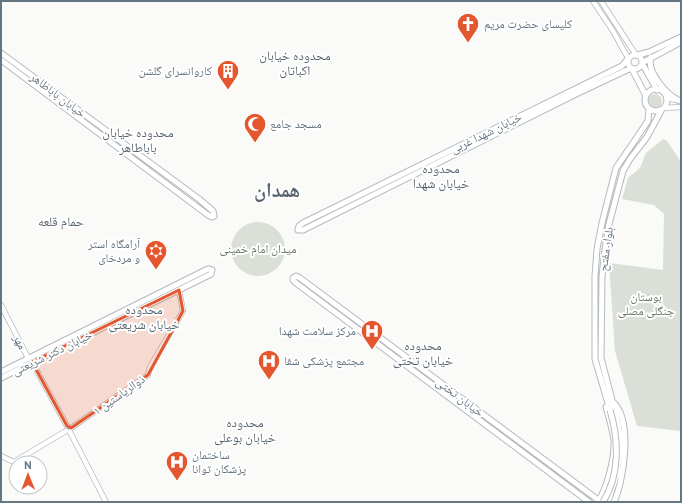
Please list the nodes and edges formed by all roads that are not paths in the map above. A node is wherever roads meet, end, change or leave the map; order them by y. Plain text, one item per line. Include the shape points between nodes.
1 (593, 1) edge
2 (601, 1) edge
3 (605, 6) junction
4 (600, 10) junction
5 (681, 37) edge
6 (681, 42) edge
7 (1, 52) edge
8 (637, 55) junction
9 (651, 57) junction
10 (628, 59) junction
11 (1, 60) edge
12 (642, 63) junction
13 (631, 69) junction
14 (657, 90) junction
15 (646, 96) junction
16 (666, 98) junction
17 (679, 101) edge
18 (681, 107) edge
19 (663, 108) junction
20 (649, 109) junction
21 (179, 290) junction
22 (170, 291) junction
23 (1, 305) edge
24 (349, 314) junction
25 (345, 320) junction
26 (30, 360) junction
27 (1, 372) edge
28 (1, 378) edge
29 (606, 398) junction
30 (612, 402) junction
31 (612, 410) junction
32 (69, 429) junction
33 (1, 456) edge
34 (606, 481) junction
35 (592, 495) junction
36 (602, 495) junction
37 (584, 500) edge
38 (106, 502) edge
39 (589, 502) edge
40 (600, 502) edge
41 (607, 502) edge
42 (615, 502) edge

1 - 4 street
2 - 3 street
3 - 4 street
3 - 8 street
4 - 10 street
5 - 8 main road
6 - 9 main road
7 - 11 main road, خیابان باباطاهر via 210,213
8 - 10 main road via 631,55
8 - 12 main road
9 - 12 main road
9 - 17 main road via 650,65 662,86
10 - 13 main road
10 - 13 main road, خیابان شهدا غربی via 622,66 300,225 298,230 303,230 597,83
12 - 13 main road via 638,69
12 - 14 main road
13 - 15 main road
14 - 15 main road via 650,91
14 - 16 main road via 663,92
15 - 20 main road via 645,103
16 - 17 street
16 - 19 main road
18 - 19 street
19 - 20 main road via 655,111
19 - 30 main road, بلوار مفتح via 647,137 623,171 605,250 602,276 601,358
20 - 29 main road, بلوار مفتح via 648,121 616,168 597,249 595,359
21 - 22 main road, خیابان دکتر شریعتی
21 - 22 main road, خیابان دکتر شریعتی via 209,272
21 - 32 street, ذوالریاستین ۱ via 183,311 150,366 148,375
22 - 26 main road, خیابان دکتر شریعتی
23 - 26 street, مهر
24 - 25 main road
24 - 25 main road, خیابان تختی via 300,278 294,277 296,283
24 - 35 main road, خیابان تختی
25 - 37 main road, خیابان تختی
26 - 27 main road, خیابان دکتر شریعتی
26 - 28 main road, خیابان دکتر شریعتی
26 - 32 street, مهر
29 - 31 main road
29 - 34 main road via 614,441
30 - 31 main road
30 - 42 main road via 618,406 626,437
31 - 40 main road, bridge via 617,452 610,483
31 - 41 main road, bridge via 621,437 621,447 616,478
32 - 33 street, ذوالریاستین ۱ via 14,462
32 - 38 street, مهر
34 - 35 main road via 599,494
34 - 36 main road
35 - 40 main road, خیابان تختی
36 - 40 main road
36 - 41 main road
37 - 39 main road, خیابان تختی

